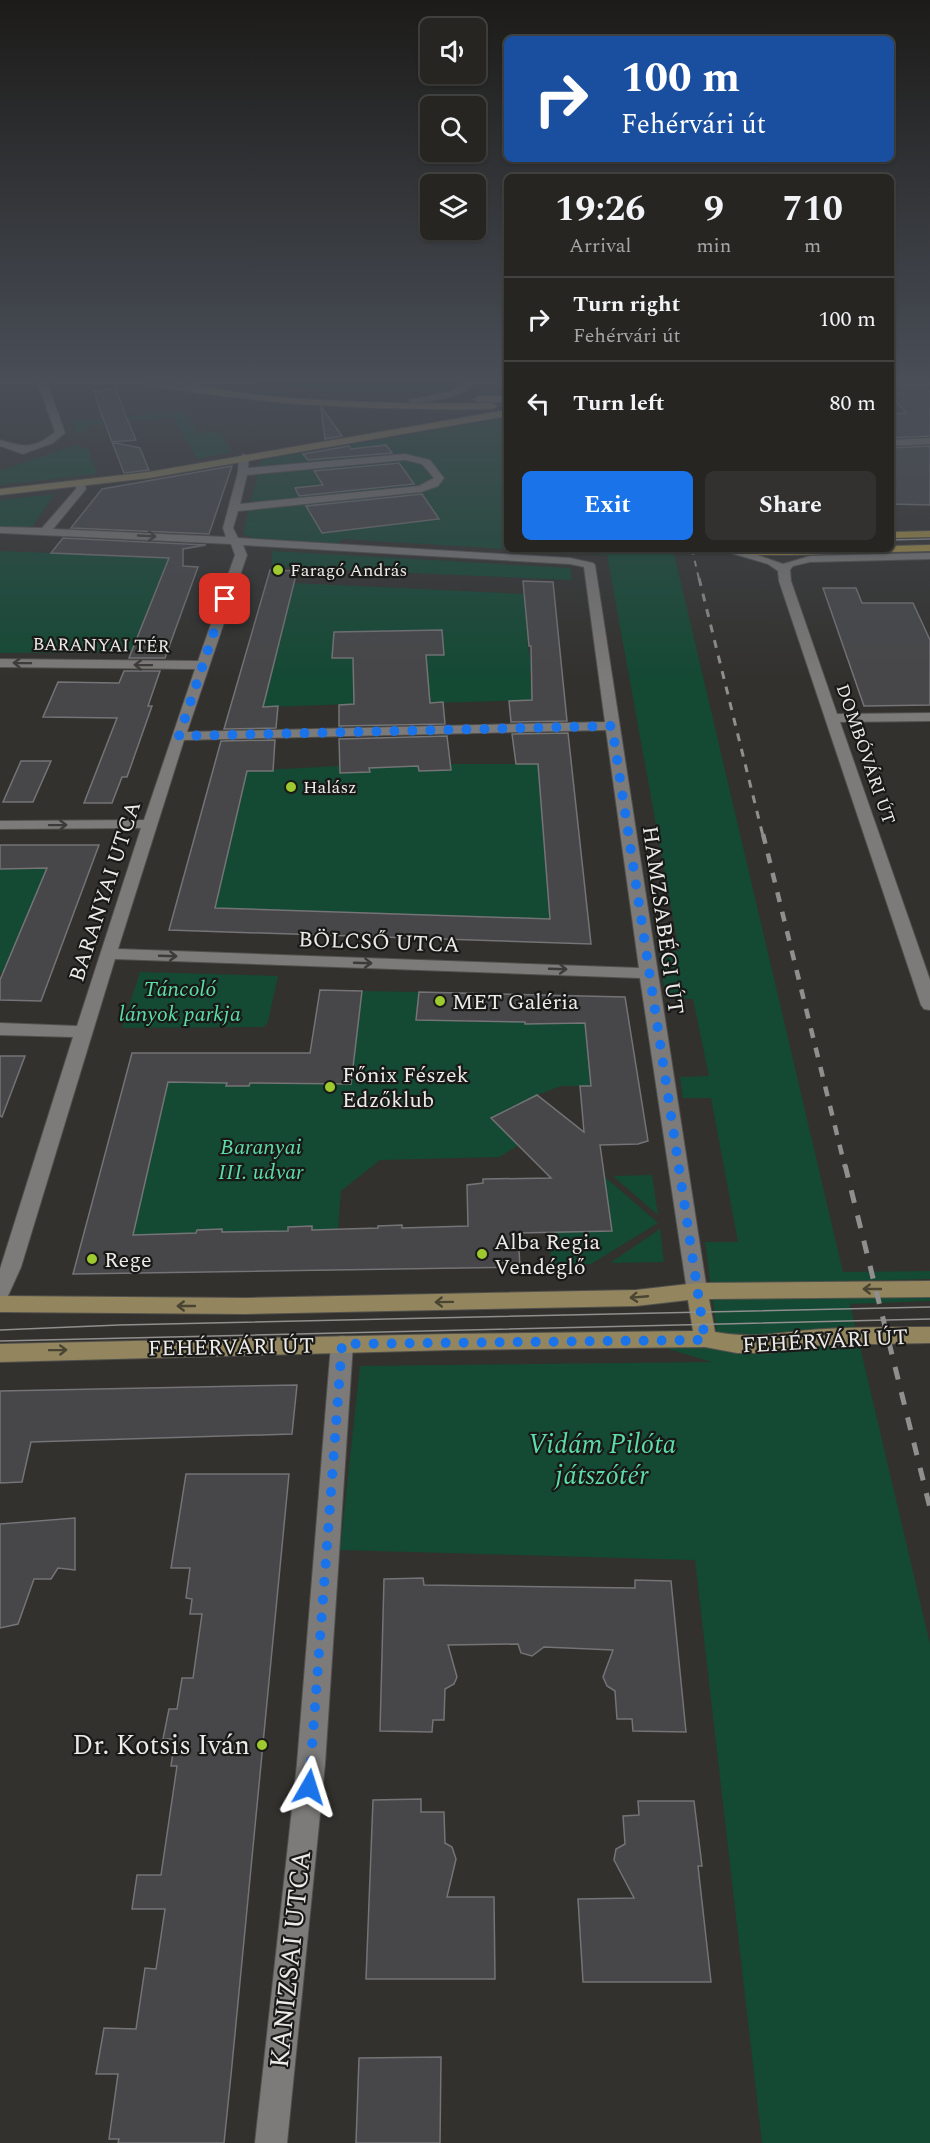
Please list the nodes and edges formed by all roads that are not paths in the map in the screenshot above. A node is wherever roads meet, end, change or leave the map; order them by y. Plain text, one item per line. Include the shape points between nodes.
1 (118, 479) edge
2 (241, 479) edge
3 (437, 479) edge
4 (80, 484) junction
5 (0, 492) edge
6 (235, 508) junction
7 (0, 530) edge
8 (46, 531) junction
9 (930, 534) edge
10 (894, 535) edge
11 (234, 542) junction
12 (930, 548) edge
13 (894, 549) edge
14 (734, 552) edge
15 (930, 556) edge
16 (784, 569) junction
17 (0, 663) edge
18 (202, 665) junction
19 (930, 717) edge
20 (833, 718) junction
21 (612, 726) junction
22 (179, 736) junction
23 (151, 824) junction
24 (0, 825) edge
25 (110, 954) junction
26 (648, 972) junction
27 (930, 1005) edge
28 (0, 1029) edge
29 (83, 1032) junction
30 (930, 1289) edge
31 (697, 1291) junction
32 (0, 1293) edge
33 (0, 1305) edge
34 (930, 1335) edge
35 (705, 1340) junction
36 (342, 1344) junction
37 (0, 1353) edge
38 (271, 2143) edge

1 - 4 street
2 - 6 street, BARANYAI UTCA
3 - 6 street via 421,489
4 - 5 street
4 - 8 street via 80,490
6 - 11 street, BARANYAI UTCA via 228,528
7 - 8 street
8 -> 11 street
9 - 10 main road
11 - 18 street, BARANYAI UTCA via 241,555
11 - 21 street, HAMZSABÉGI ÚT via 580,562 589,566
12 - 13 main road
14 - 16 street
15 - 16 street via 810,559
16 - 20 street, DOMBÓVÁRI ÚT
18 -> 17 street, BARANYAI TÉR
18 - 22 street, BARANYAI UTCA
19 - 20 street
20 - 27 street, DOMBÓVÁRI ÚT
21 - 22 street
21 - 26 street, HAMZSABÉGI ÚT
22 - 23 street, BARANYAI UTCA
24 -> 23 street
23 - 25 street, BARANYAI UTCA
25 -> 26 street, BÖLCSŐ UTCA
25 - 29 street, BARANYAI UTCA
26 - 31 street, HAMZSABÉGI ÚT
28 - 29 street
29 - 32 street, BARANYAI UTCA
30 -> 31 street, FEHÉRVÁRI ÚT
31 -> 33 street, FEHÉRVÁRI ÚT via 636,1298 245,1306
31 - 35 street
34 - 35 street, FEHÉRVÁRI ÚT via 822,1337 766,1345
35 - 36 street, FEHÉRVÁRI ÚT
37 -> 36 street, FEHÉRVÁRI ÚT
36 - 38 street, KANIZSAI UTCA via 312,1764

